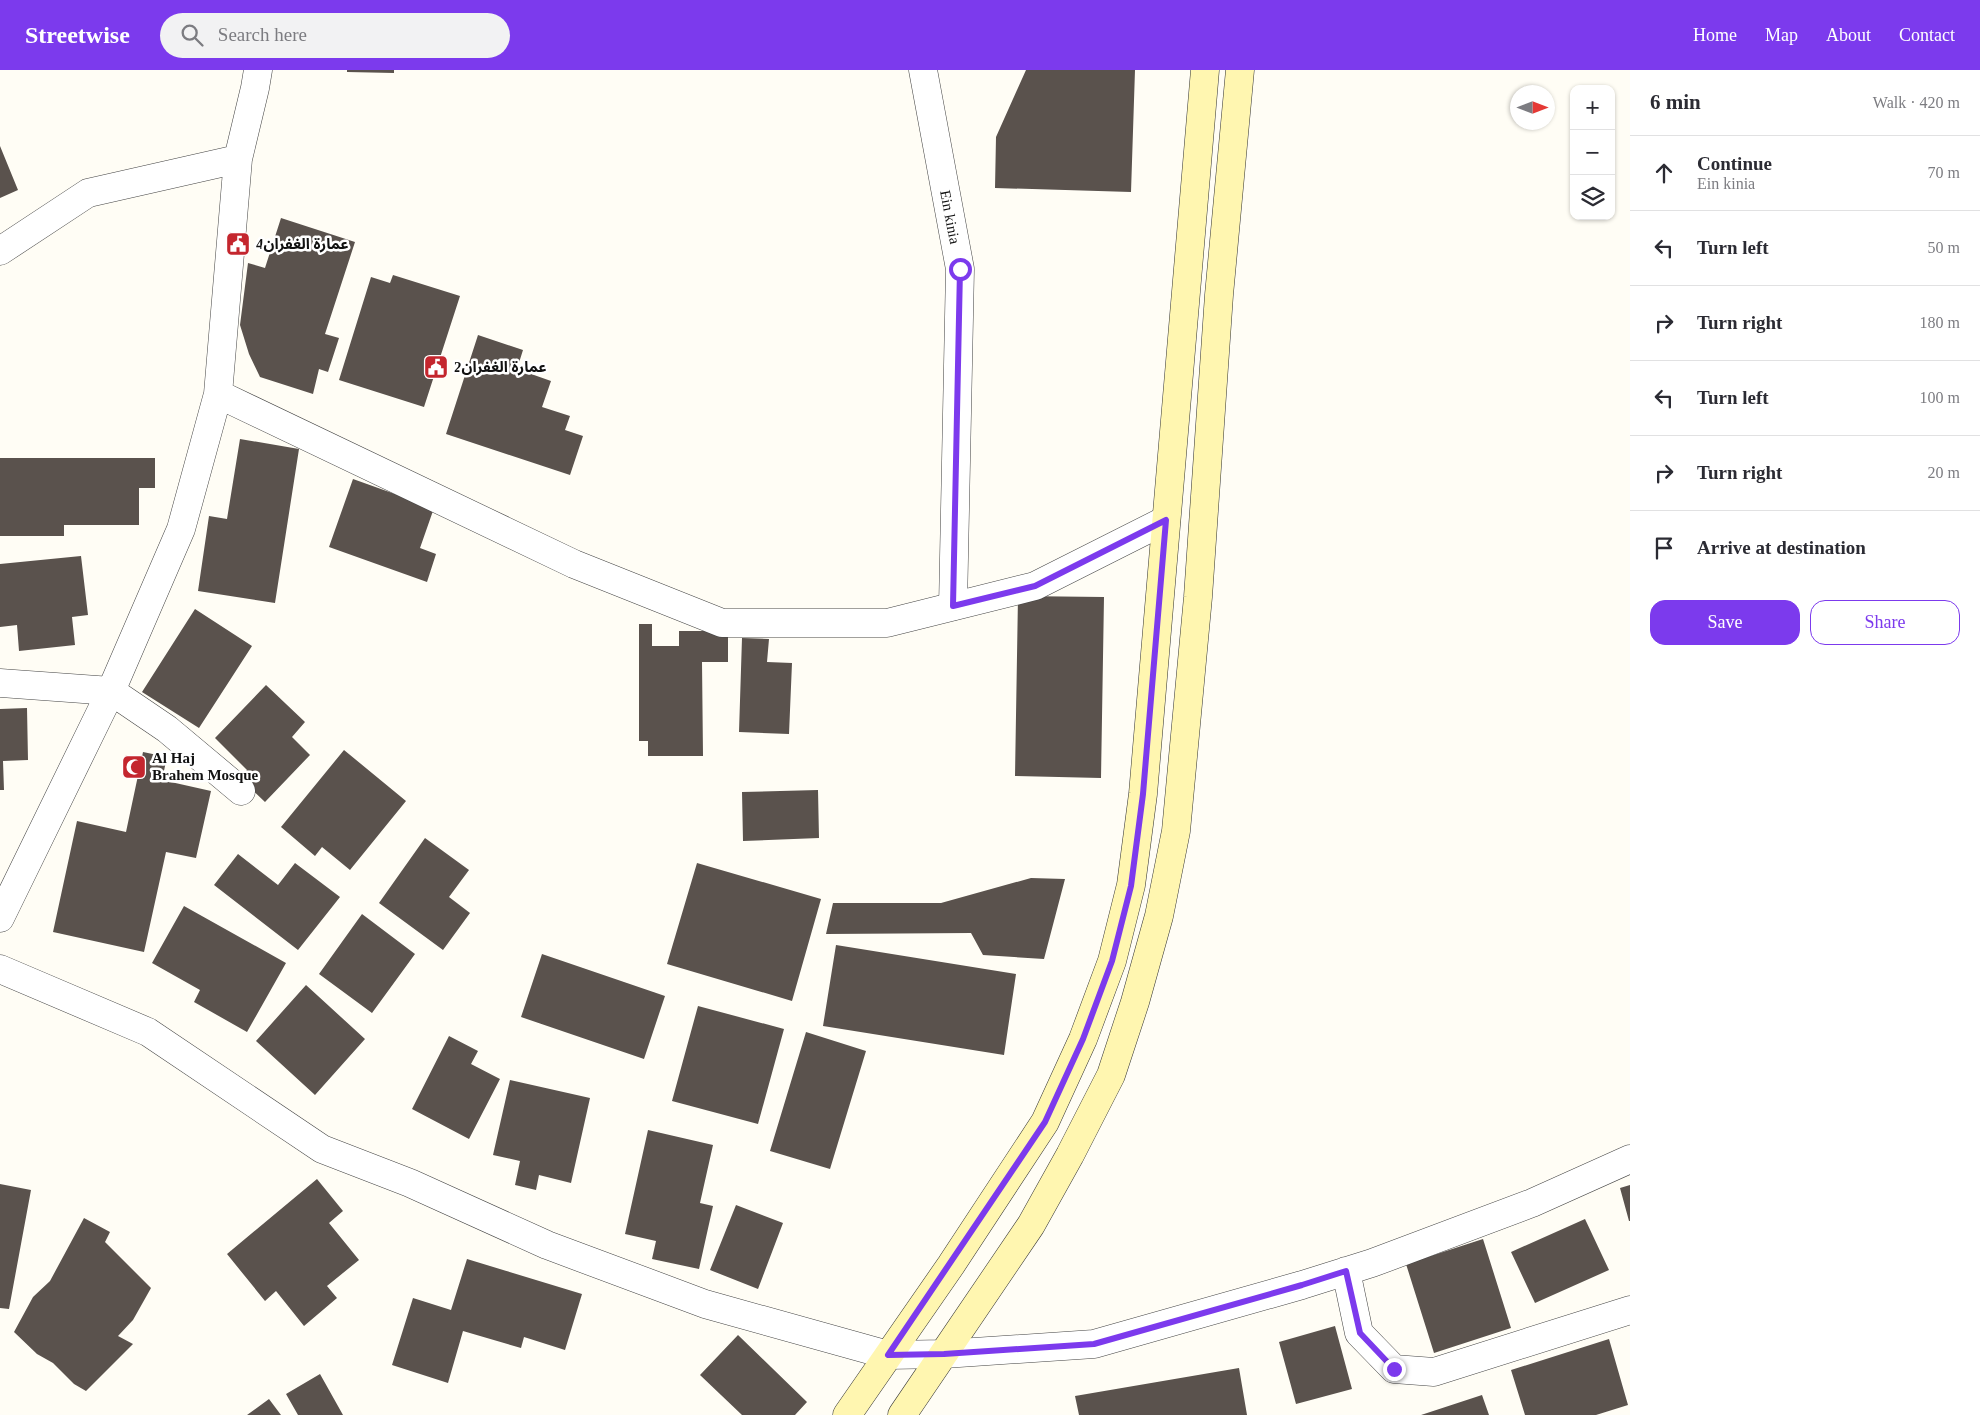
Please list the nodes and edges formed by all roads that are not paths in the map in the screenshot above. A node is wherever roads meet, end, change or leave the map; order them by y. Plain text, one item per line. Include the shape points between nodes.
1 (258, 70) edge
2 (923, 70) edge
3 (1205, 70) edge
4 (1240, 70) edge
5 (238, 159) junction
6 (0, 251) edge
7 (218, 394) junction
8 (1166, 520) junction
9 (953, 606) junction
10 (0, 683) edge
11 (111, 692) junction
12 (241, 792) dead end
13 (0, 918) edge
14 (0, 969) edge
15 (1630, 1159) edge
16 (1346, 1271) junction
17 (1630, 1310) edge
18 (944, 1354) junction
19 (888, 1355) junction
20 (847, 1415) edge
21 (902, 1415) edge

1 - 5 street
2 - 9 street, Ein kinia via 960,269
3 - 8 main road
4 - 18 main road via 1176,831 1159,916 1111,1075 1031,1225
5 - 6 street via 88,193
5 - 7 street
7 - 9 street via 574,564 722,623 887,623
7 - 11 street via 181,529
8 - 9 street via 1035,586
8 - 19 main road via 1143,794 1131,886 1112,961 1083,1039 1045,1122
10 - 11 street
11 - 12 street via 167,729
11 - 13 street
14 - 19 street via 148,1032 322,1149 410,1183 546,1245 705,1304
15 - 16 street via 1532,1203
16 - 17 street via 1360,1333 1394,1369 1434,1372
16 - 18 street via 1094,1344
18 - 19 street
18 - 21 main road
19 - 20 main road

